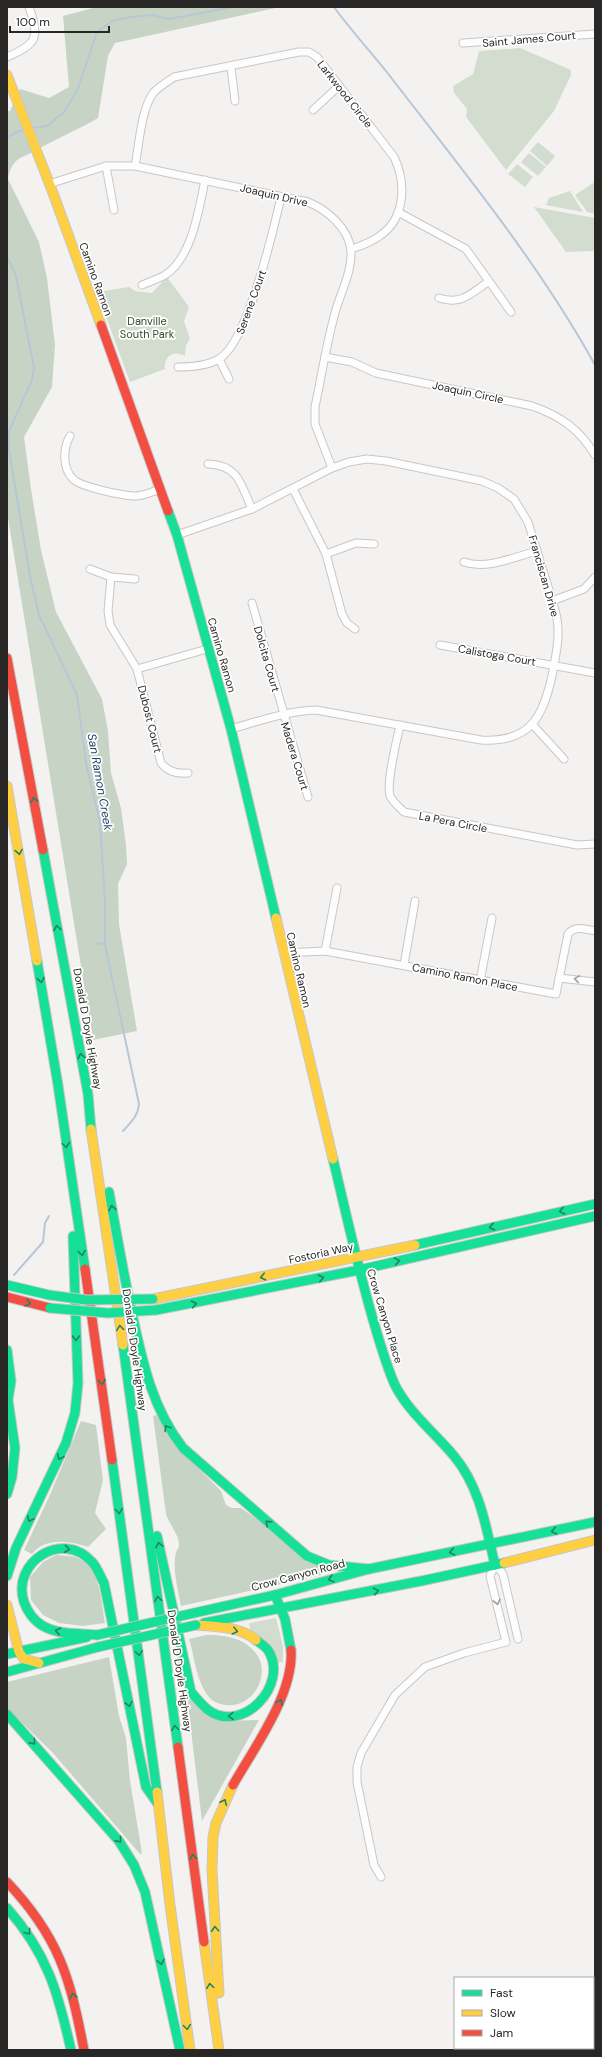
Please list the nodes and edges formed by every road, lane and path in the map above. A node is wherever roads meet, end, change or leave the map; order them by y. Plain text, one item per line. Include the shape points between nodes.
1 (29, 7) edge
2 (595, 34) edge
3 (463, 43) dead end
4 (7, 57) edge
5 (231, 67) junction
6 (7, 75) edge
7 (339, 86) junction
8 (235, 101) dead end
9 (312, 110) dead end
10 (106, 166) junction
11 (136, 166) junction
12 (205, 180) junction
13 (49, 184) junction
14 (281, 197) junction
15 (114, 210) dead end
16 (398, 212) junction
17 (351, 249) junction
18 (488, 282) junction
19 (142, 285) dead end
20 (439, 298) dead end
21 (511, 312) dead end
22 (325, 357) junction
23 (219, 359) junction
24 (178, 367) dead end
25 (229, 379) dead end
26 (70, 436) dead end
27 (595, 455) edge
28 (208, 464) dead end
29 (332, 468) junction
30 (293, 488) junction
31 (160, 489) junction
32 (252, 509) junction
33 (177, 535) junction
34 (374, 544) dead end
35 (537, 551) junction
36 (326, 554) junction
37 (464, 562) dead end
38 (90, 569) dead end
39 (110, 577) junction
40 (595, 577) edge
41 (136, 579) dead end
42 (552, 601) junction
43 (252, 603) dead end
44 (355, 629) dead end
45 (440, 645) dead end
46 (207, 649) junction
47 (7, 658) edge
48 (554, 665) junction
49 (137, 669) junction
50 (595, 673) edge
51 (283, 715) junction
52 (532, 724) junction
53 (400, 725) junction
54 (231, 729) junction
55 (564, 759) dead end
56 (188, 773) dead end
57 (7, 786) edge
58 (308, 797) dead end
59 (595, 844) edge
60 (337, 888) dead end
61 (415, 901) dead end
62 (492, 918) dead end
63 (595, 931) edge
64 (325, 951) junction
65 (283, 953) junction
66 (404, 965) junction
67 (559, 978) junction
68 (480, 981) junction
69 (595, 982) edge
70 (88, 1094) junction
71 (595, 1204) edge
72 (76, 1215) junction
73 (595, 1216) edge
74 (530, 1219) junction
75 (533, 1230) junction
76 (356, 1258) junction
77 (359, 1270) junction
78 (7, 1285) edge
79 (7, 1297) edge
80 (7, 1350) edge
81 (9, 1381) edge
82 (8, 1399) edge
83 (138, 1451) junction
84 (7, 1494) edge
85 (595, 1522) edge
86 (595, 1540) edge
87 (490, 1544) junction
88 (496, 1565) junction
89 (369, 1569) junction
90 (7, 1576) edge
91 (275, 1595) junction
92 (7, 1605) edge
93 (281, 1608) junction
94 (196, 1625) junction
95 (97, 1635) junction
96 (518, 1639) dead end
97 (19, 1652) junction
98 (7, 1654) edge
99 (39, 1663) junction
100 (7, 1672) edge
101 (7, 1714) edge
102 (159, 1805) junction
103 (380, 1877) dead end
104 (7, 1882) edge
105 (7, 1908) edge
106 (217, 2038) junction
107 (71, 2050) edge
108 (84, 2050) edge
109 (180, 2050) edge
110 (190, 2050) edge
111 (219, 2050) edge

1 - 4 street via 36,26 35,37 26,48
2 - 3 street, Saint James Court
5 - 7 street, Larkwood Circle via 298,52 309,52 317,57
5 - 8 street
5 - 11 street, Larkwood Circle via 174,77 162,84 153,94 144,116
6 - 13 main road, Camino Ramon
7 - 9 street
7 - 16 street, Larkwood Circle via 394,157 402,181 402,197
10 - 11 street, Joaquin Drive
10 - 13 street, Joaquin Drive
10 - 15 street
11 - 12 street, Joaquin Drive
12 - 14 street, Joaquin Drive
12 - 19 street via 195,227 180,259 165,275
13 - 31 main road, Camino Ramon
14 - 17 street, Joaquin Drive via 308,202 322,208 343,230
14 - 23 street, Serene Court via 268,252 240,335
16 - 17 street, Larkwood Circle via 391,226 382,235
16 - 18 street via 466,249
17 - 22 street via 347,277
18 - 20 street via 460,301
18 - 21 street
22 - 27 street, Joaquin Circle via 352,362 376,373 532,406 552,413 577,431
22 - 29 street via 315,408 315,424
23 - 24 street, Serene Court via 194,367
23 - 25 street
26 - 31 street via 64,452 68,471 74,480 133,496
28 - 32 street via 228,467 236,475
29 - 30 street, Franciscan Drive
29 - 35 street, Franciscan Drive via 367,459 482,481 514,499 528,522
30 - 32 street, Franciscan Drive
30 - 36 street
31 - 33 main road, Camino Ramon
32 - 33 street, Franciscan Drive
33 - 46 main road, Camino Ramon
34 - 36 street via 356,543
35 - 37 street via 482,565
35 - 42 street, Franciscan Drive
36 - 44 street via 342,614 347,623
38 - 39 street
39 - 41 street
39 - 49 street, Dubost Court via 110,625
40 - 42 street via 584,589
42 - 48 street, Franciscan Drive via 557,619 558,639
43 - 51 street, Dolcita Court
45 - 48 street, Calistoga Court
46 - 49 street
46 - 54 main road, Camino Ramon
70 -> 47 main road, Donald D Doyle Highway
48 - 50 street
48 - 52 street, Franciscan Drive via 547,697 541,712
49 - 56 street, Dubost Court via 161,762 172,772
51 - 53 street, Franciscan Drive via 316,710
51 - 54 street, Franciscan Drive
51 - 58 street, Madera Court
52 - 53 street, Franciscan Drive via 505,740 495,741
52 - 55 street
53 - 59 street, La Pera Circle via 389,785 390,796 404,812 577,845
54 - 65 main road, Camino Ramon
57 -> 72 main road via 58,1085
60 - 64 street
61 - 66 street
62 - 68 street
63 - 67 street, Camino Ramon Place via 579,928 568,934
64 - 65 street, Camino Ramon Place
64 - 66 street, Camino Ramon Place
65 - 76 main road, Camino Ramon
66 - 68 street, Camino Ramon Place
67 - 68 street, Camino Ramon Place via 556,994
69 -> 67 street
83 -> 70 main road, Donald D Doyle Highway
89 -> 70 main road via 329,1565 307,1556 183,1448 166,1426 154,1402 143,1364 96,1114
71 -> 74 main road, Fostoria Way
72 -> 90 main road via 72,1243 78,1383 76,1413 66,1442 16,1548
72 -> 102 main road
73 - 75 main road
74 - 75 main road
74 -> 76 main road, Fostoria Way
77 -> 75 main road
76 - 77 main road, Crow Canyon Place
76 -> 78 main road, Fostoria Way, bridge via 154,1299 87,1300 49,1295
79 -> 77 main road, bridge via 50,1308 108,1313 156,1310
77 - 87 main road, Crow Canyon Place via 381,1348 395,1385 410,1407 455,1457 470,1482 480,1502
80 - 81 main road
81 - 82 main road
82 - 84 main road via 15,1448 12,1477
94 -> 83 main road via 250,1635 268,1652 273,1662 273,1683 264,1700 256,1708 236,1716 220,1715 205,1708 191,1692 155,1527 147,1475
106 -> 83 main road, Donald D Doyle Highway
85 -> 87 main road, Crow Canyon Road
86 - 88 main road
87 - 88 main road, Crow Canyon Place
87 -> 89 main road, Crow Canyon Road
93 -> 88 main road via 362,1594
88 - 96 street, Crow Canyon Place via 503,1574
88 -> 103 street, Crow Canyon Place via 490,1576 506,1642 464,1653 425,1668 395,1695 361,1753 357,1767 357,1782 374,1864
89 -> 91 main road, Crow Canyon Road
91 - 93 main road
91 - 95 main road, Crow Canyon Road, bridge
92 - 97 main road
93 - 94 main road
106 -> 93 main road via 219,2000 212,1870 213,1838 226,1797 286,1689 291,1654
94 - 99 main road, bridge
95 - 97 main road, Crow Canyon Road
95 -> 102 main road via 52,1630 42,1626 32,1617 25,1606 22,1584 24,1574 40,1554 62,1548 74,1549 93,1561 99,1570 146,1787
97 - 98 main road, Crow Canyon Road
97 - 99 main road via 24,1659
99 - 100 main road
101 -> 109 main road via 119,1841 134,1864 150,1910
102 -> 110 main road
108 -> 104 main road via 68,1974 56,1945 28,1905
105 -> 107 main road via 19,1919 38,1947 52,1975
106 - 111 main road, Donald D Doyle Highway

